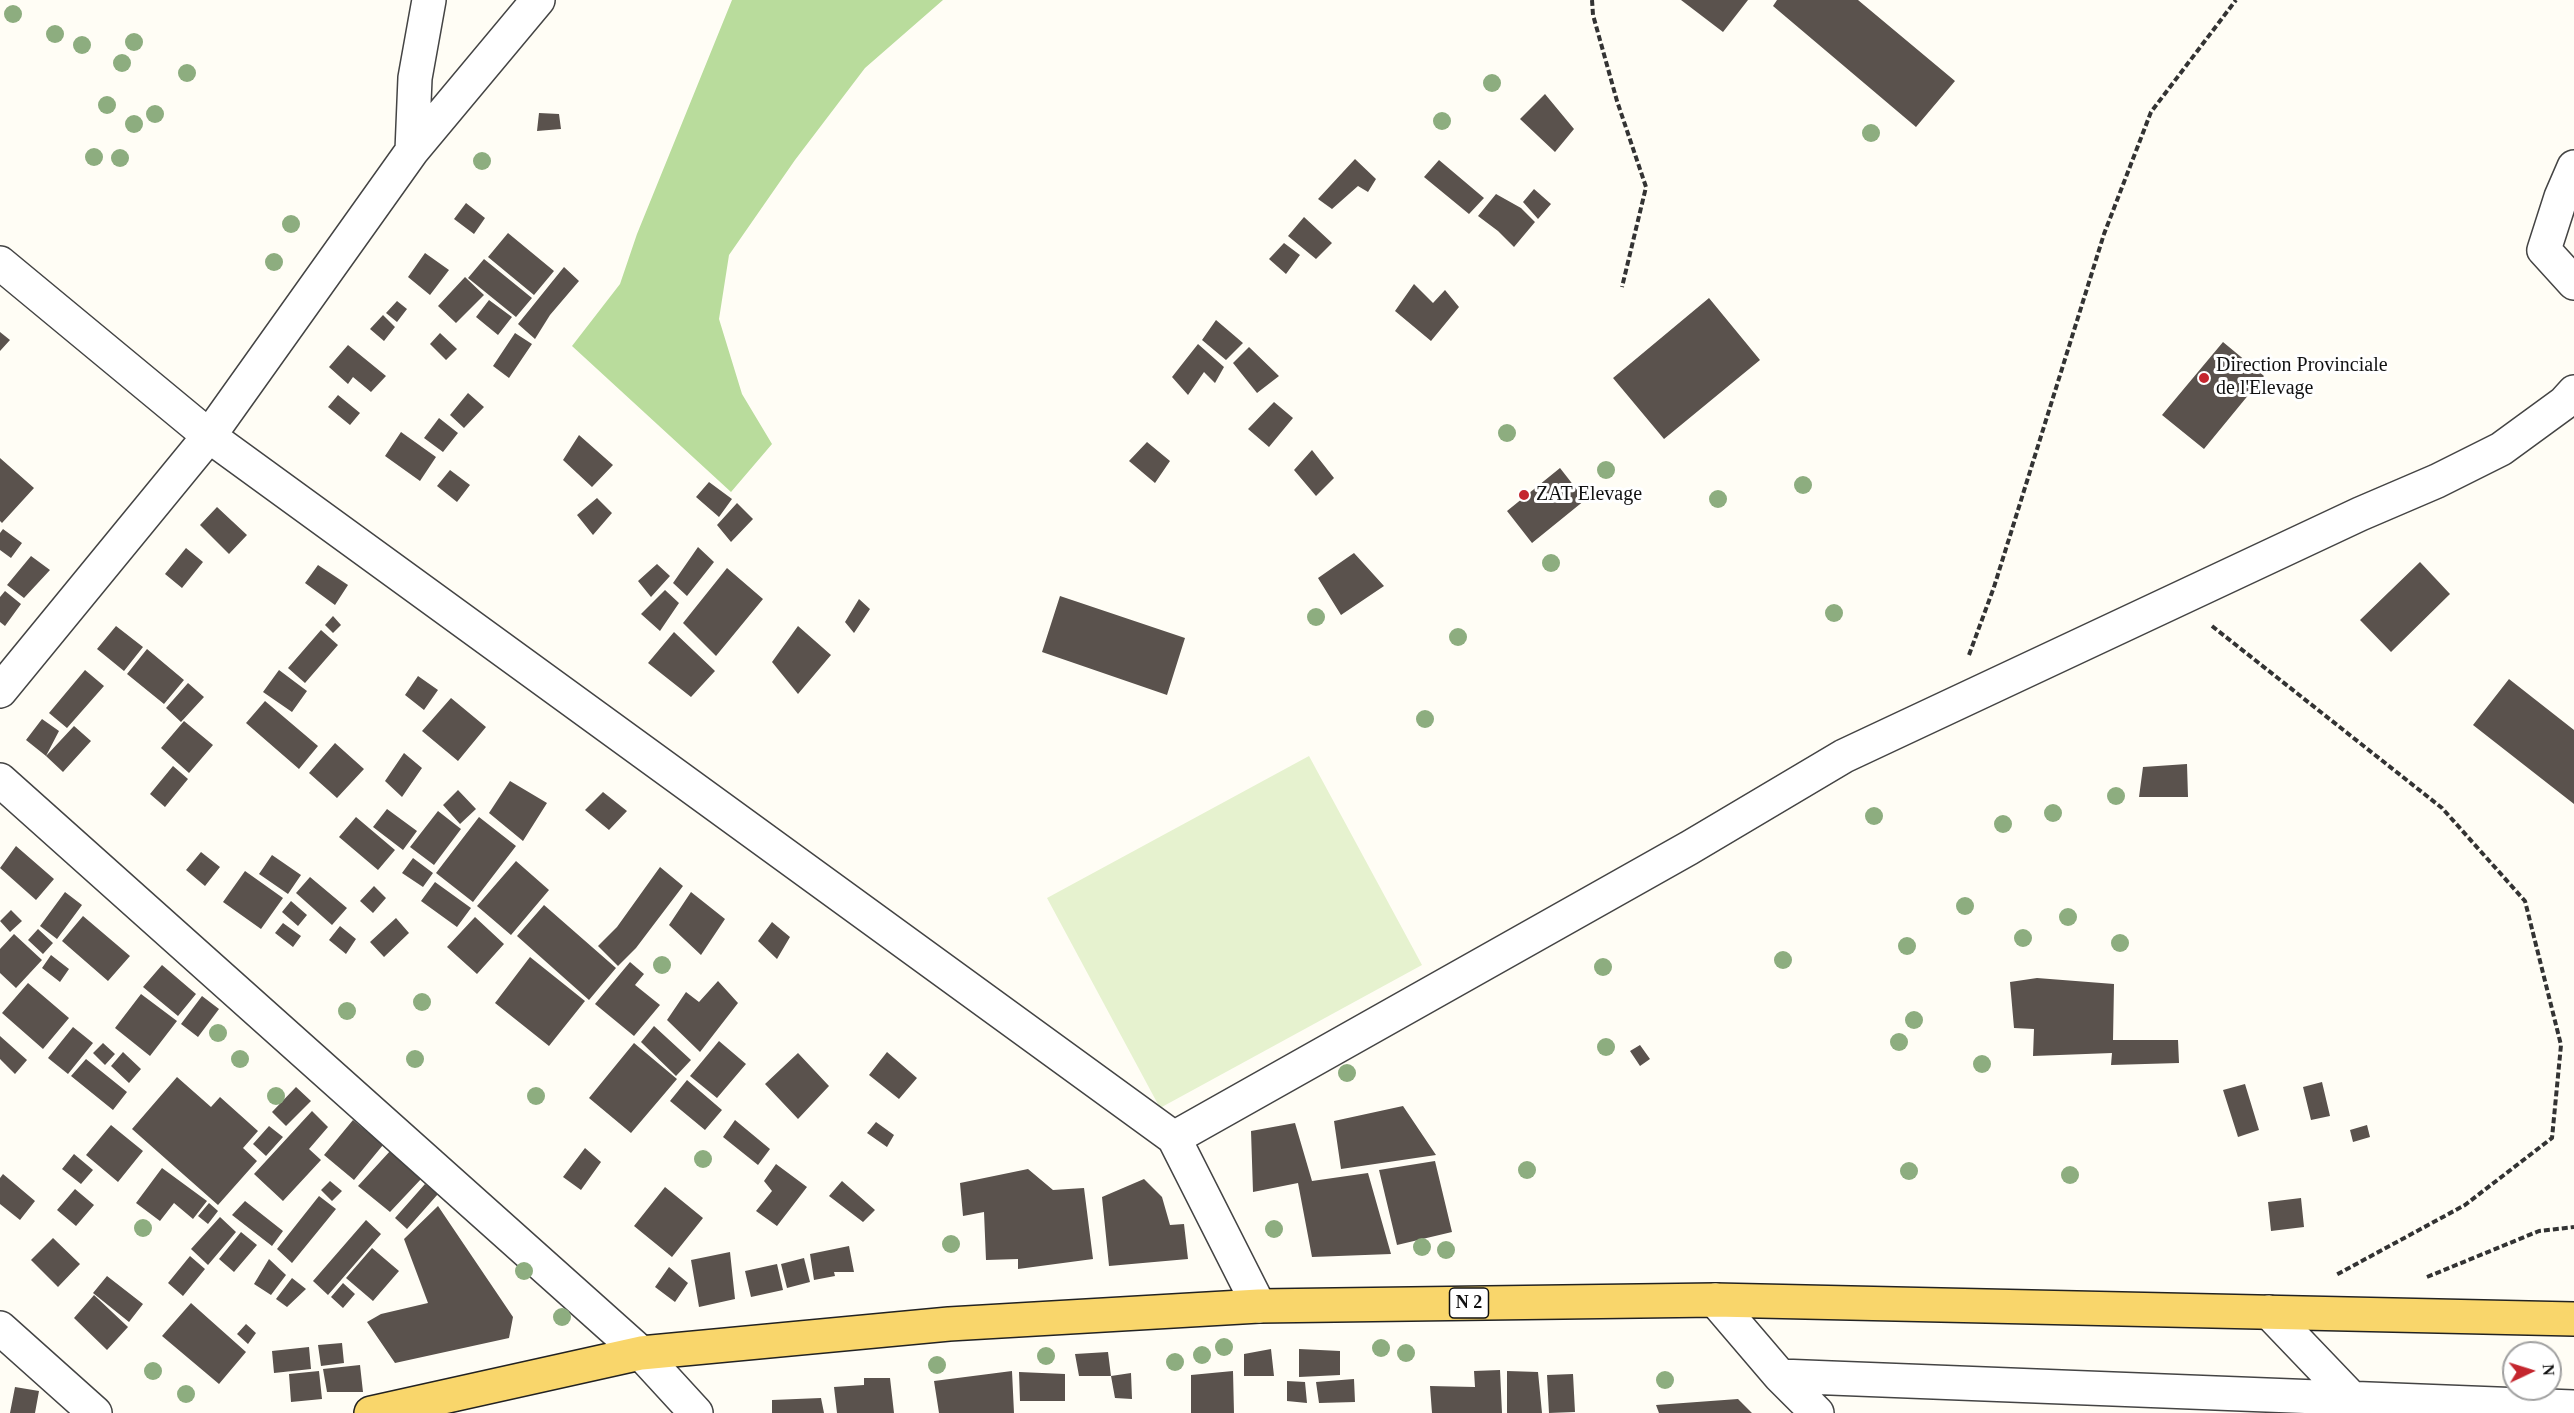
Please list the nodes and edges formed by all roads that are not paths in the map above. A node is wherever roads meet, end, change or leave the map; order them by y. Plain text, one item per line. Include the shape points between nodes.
1 (429, 0) edge
2 (538, 0) edge
3 (412, 151) junction
4 (2574, 167) edge
5 (0, 263) edge
6 (2574, 283) edge
7 (2574, 392) edge
8 (209, 436) junction
9 (0, 691) edge
10 (0, 780) edge
11 (1174, 1138) junction
12 (1715, 1300) junction
13 (1259, 1306) junction
14 (2269, 1312) junction
15 (2574, 1320) edge
16 (0, 1328) edge
17 (641, 1353) junction
18 (1780, 1376) junction
19 (2358, 1405) edge
20 (2574, 1407) edge
21 (95, 1413) edge
22 (371, 1413) edge
23 (696, 1413) edge
24 (1817, 1413) edge

1 - 3 street via 415,78
2 - 3 street
3 - 8 street
4 - 6 street via 2544,250
5 - 8 street
7 - 11 street via 2501,448 2437,481 1844,756 1689,848
8 - 9 street
8 - 11 street
10 - 17 street
11 - 13 street
12 - 13 main road, N 2
12 - 14 main road, N 2
12 - 18 street
13 - 17 main road, N 2 via 949,1324
14 - 15 main road, N 2
14 - 19 street
16 - 21 street
17 - 22 main road, N 2
17 - 23 street
18 - 19 street
18 - 24 street
19 - 20 street

